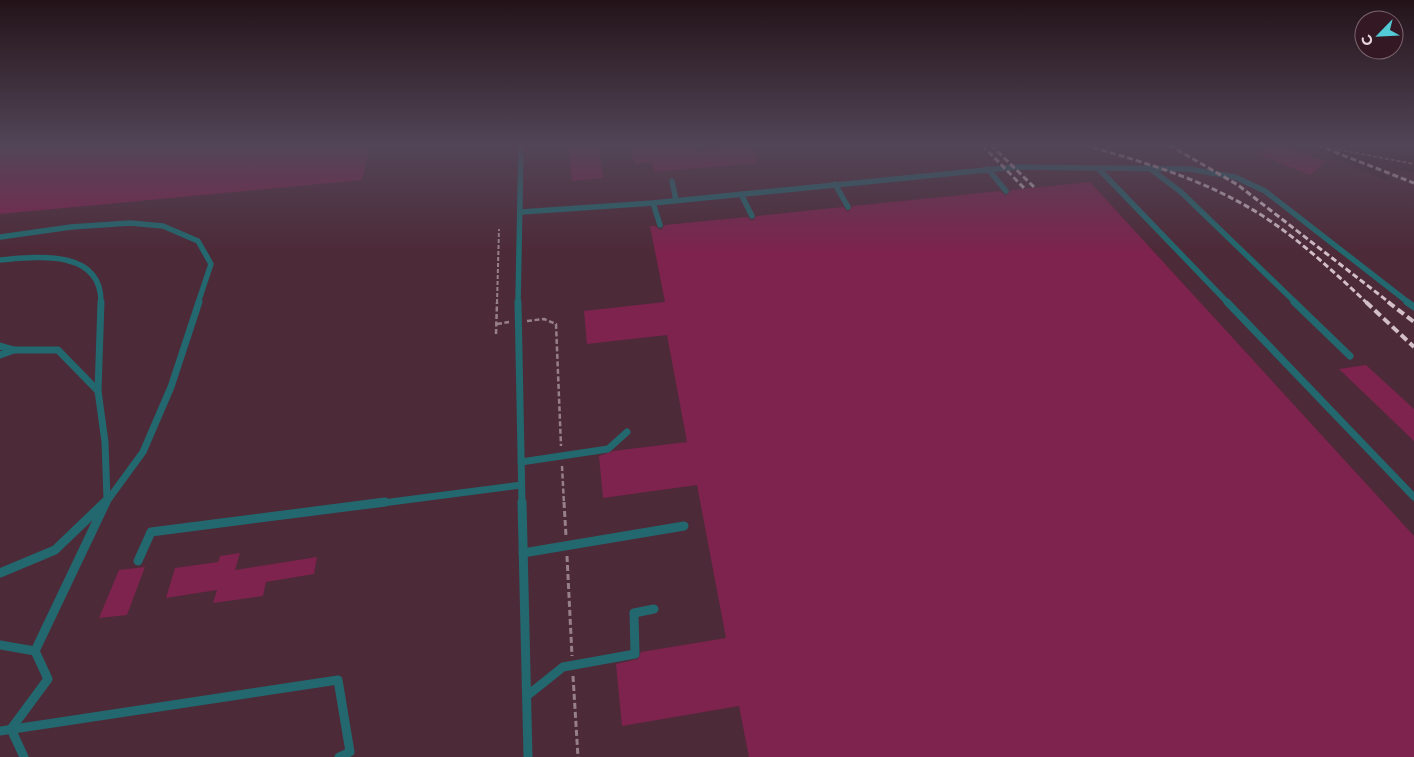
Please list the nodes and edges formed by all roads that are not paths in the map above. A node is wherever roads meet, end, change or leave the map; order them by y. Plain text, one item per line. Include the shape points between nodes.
1 (521, 180) edge
2 (672, 180) dead end
3 (872, 180) edge
4 (997, 180) edge
5 (1111, 180) edge
6 (1166, 180) edge
7 (1242, 180) edge
8 (835, 184) junction
9 (1006, 191) dead end
10 (741, 194) junction
11 (676, 200) junction
12 (653, 203) junction
13 (848, 206) dead end
14 (521, 212) junction
15 (752, 216) dead end
16 (660, 225) dead end
17 (0, 237) edge
18 (0, 260) edge
19 (1414, 307) edge
20 (0, 346) edge
21 (14, 350) junction
22 (0, 355) edge
23 (1350, 356) dead end
24 (98, 391) junction
25 (627, 432) dead end
26 (520, 462) junction
27 (521, 486) junction
28 (1414, 497) edge
29 (107, 500) junction
30 (684, 526) dead end
31 (523, 553) junction
32 (138, 561) dead end
33 (0, 573) edge
34 (654, 609) dead end
35 (0, 645) edge
36 (35, 651) junction
37 (528, 695) junction
38 (11, 729) junction
39 (0, 731) edge
40 (24, 757) edge
41 (338, 757) edge
42 (528, 757) edge

1 - 14 lane
2 - 11 lane
3 - 8 lane
4 - 9 lane
5 - 28 lane
6 - 23 lane
7 - 19 lane via 1265,191
8 - 10 lane
8 - 13 lane
10 - 11 lane
10 - 15 lane
11 - 12 lane
12 - 14 lane
12 - 16 lane
14 - 26 lane via 518,321
17 - 29 lane via 81,226 130,223 163,226 198,241 211,264 171,387 143,452
18 - 24 lane via 66,259 85,265 99,282 102,294
20 - 21 lane
21 - 22 lane
21 - 24 lane via 58,350
24 - 29 lane via 105,442
25 - 26 lane via 608,449
26 - 27 lane
27 - 31 lane
27 - 32 lane via 151,532
29 - 33 lane via 55,550
29 - 36 lane
30 - 31 lane
31 - 37 lane
34 - 37 lane via 634,613 635,654 563,667
35 - 36 lane
36 - 38 lane via 48,679
37 - 42 lane
38 - 39 lane
38 - 40 lane
38 - 41 lane via 338,680 350,752

